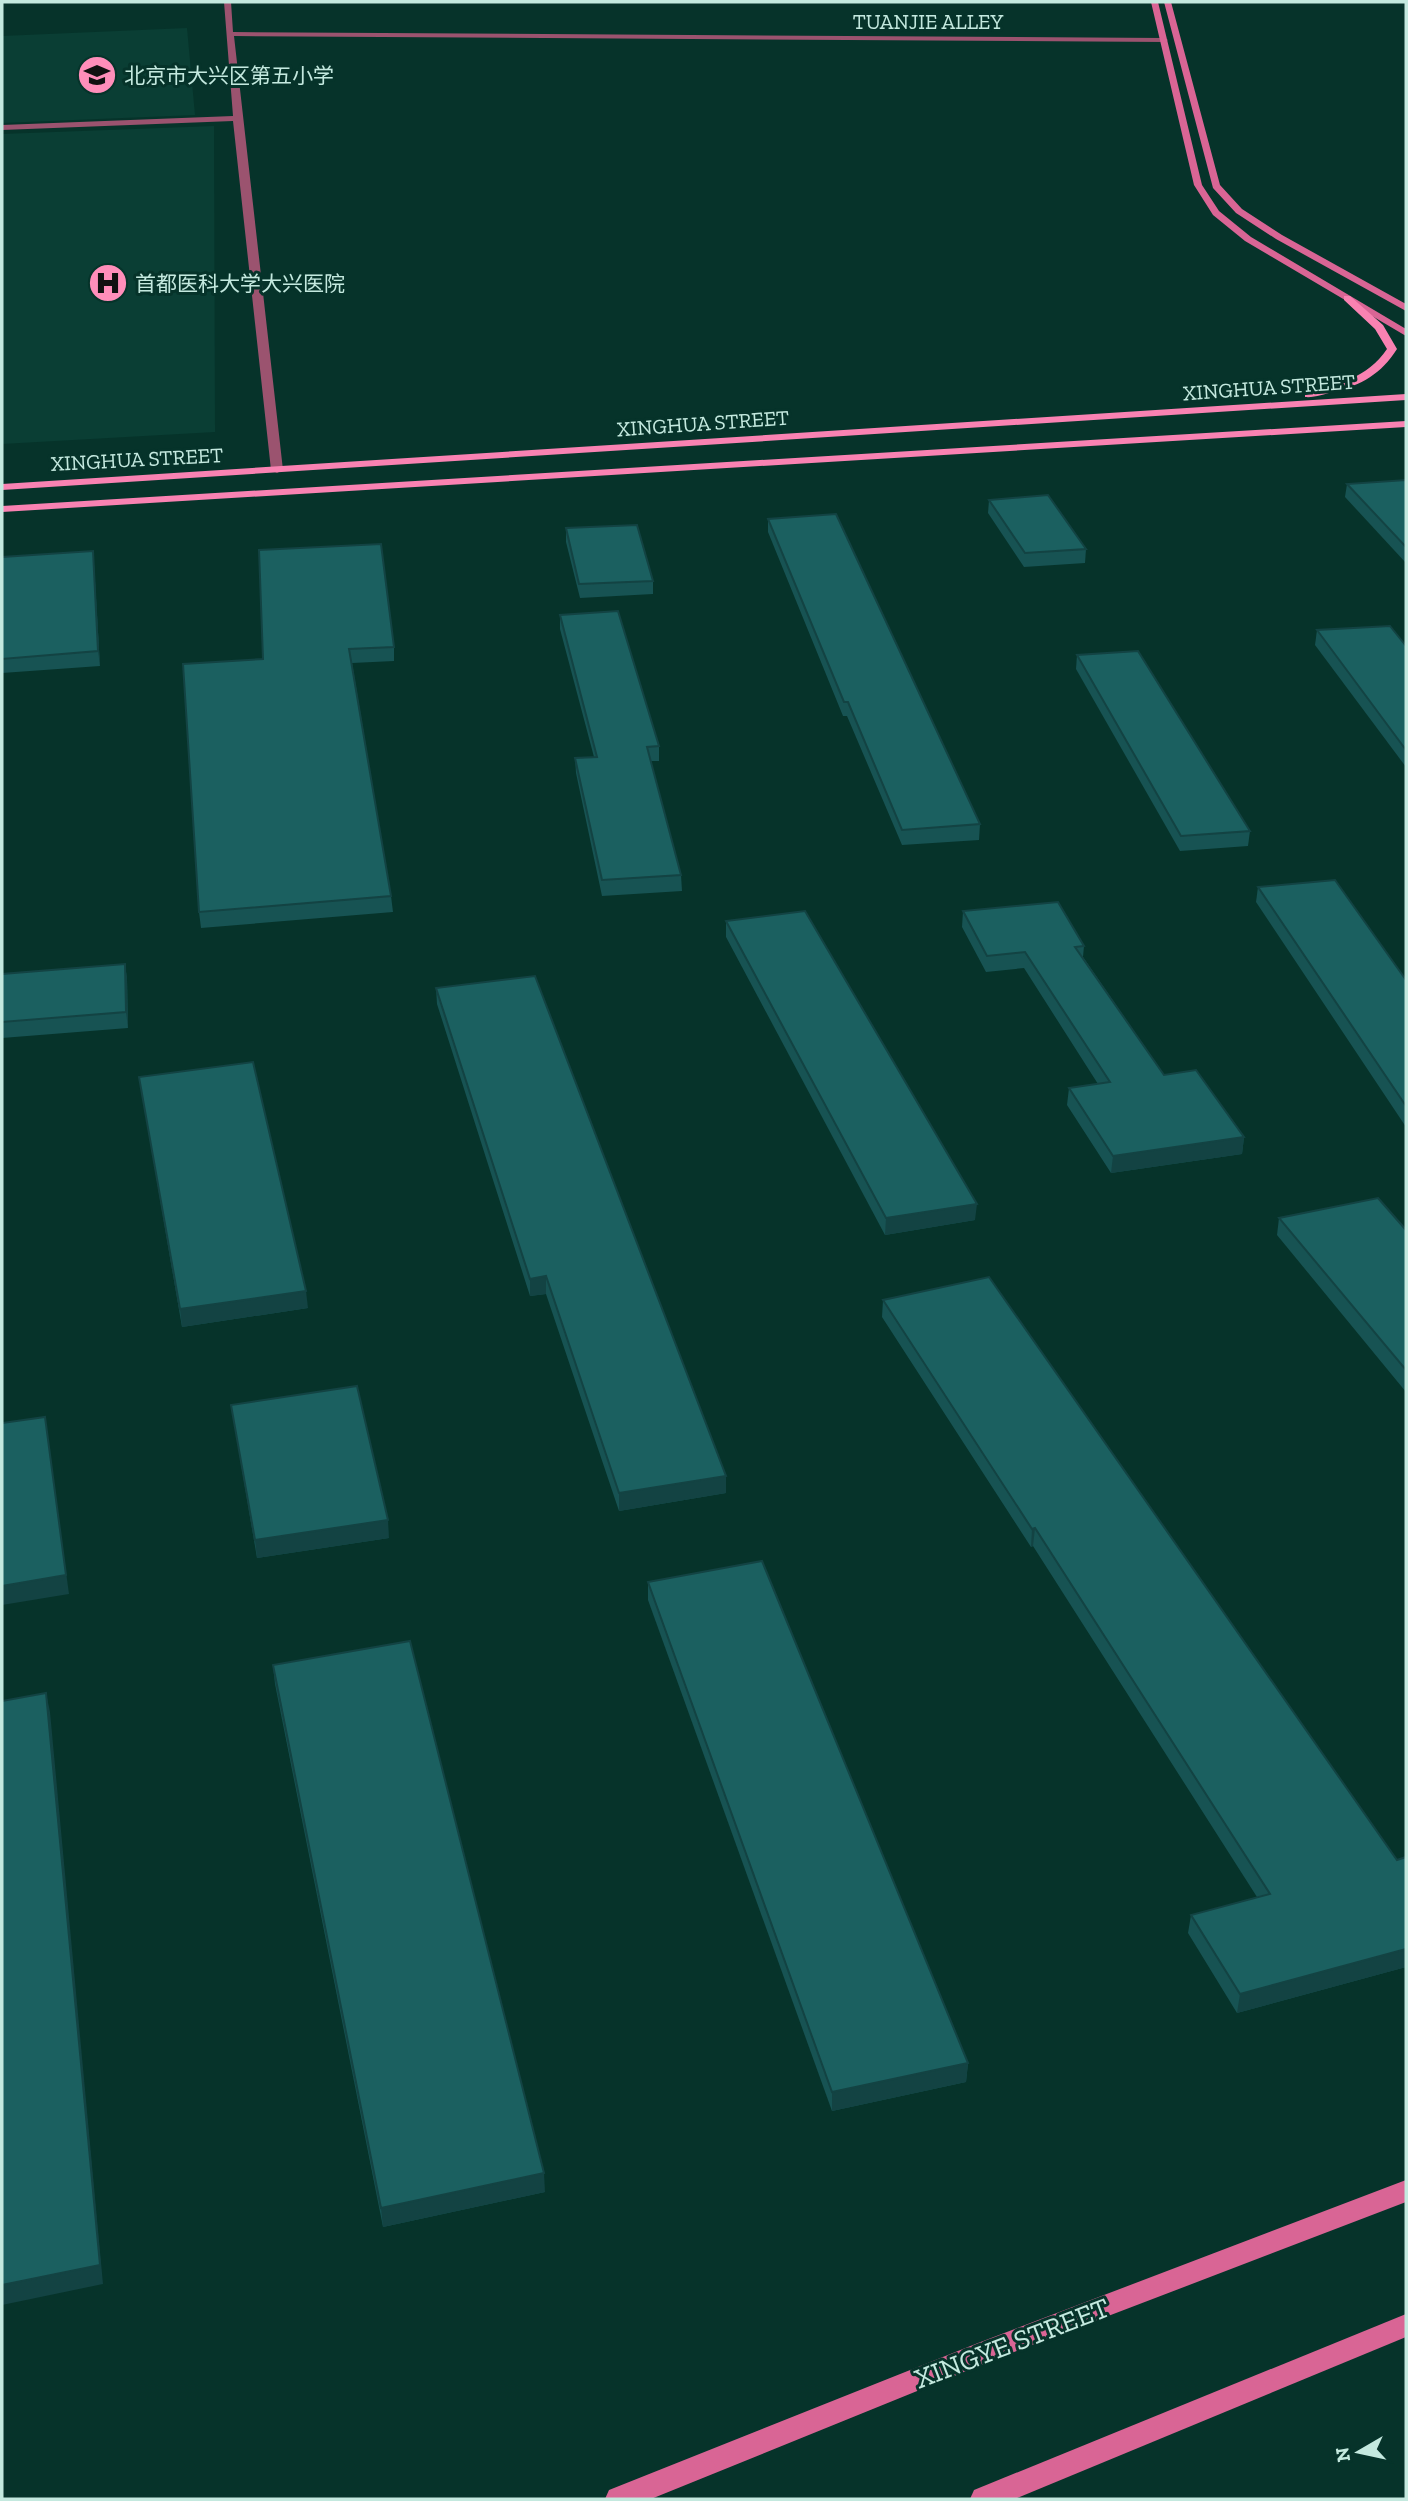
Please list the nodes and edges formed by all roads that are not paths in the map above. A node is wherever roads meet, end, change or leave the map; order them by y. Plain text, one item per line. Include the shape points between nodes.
1 (227, 2) edge
2 (1154, 2) edge
3 (1167, 2) edge
4 (231, 34) junction
5 (1164, 40) junction
6 (237, 118) junction
7 (2, 128) edge
8 (1347, 298) junction
9 (1406, 308) edge
10 (1406, 333) edge
11 (1406, 397) edge
12 (1258, 407) junction
13 (1406, 424) edge
14 (277, 470) junction
15 (2, 487) edge
16 (2, 509) edge
17 (1406, 2190) edge
18 (1406, 2325) edge
19 (619, 2499) edge
20 (984, 2499) edge

1 - 4 street
2 - 5 main road
3 - 9 main road via 1216,186 1239,211 1269,231
4 - 5 street, TUANJIE ALLEY
4 - 6 street
5 - 8 main road via 1198,186 1205,199 1248,239
6 - 7 street
6 - 14 street
8 - 10 main road
8 - 12 main road via 1379,327 1392,349 1382,367 1364,379
11 - 12 main road, XINGHUA STREET
12 - 14 main road, XINGHUA STREET
13 - 16 main road, XINGHUA STREET
14 - 15 main road, XINGHUA STREET
17 - 19 main road, XINGYE STREET
18 - 20 main road

